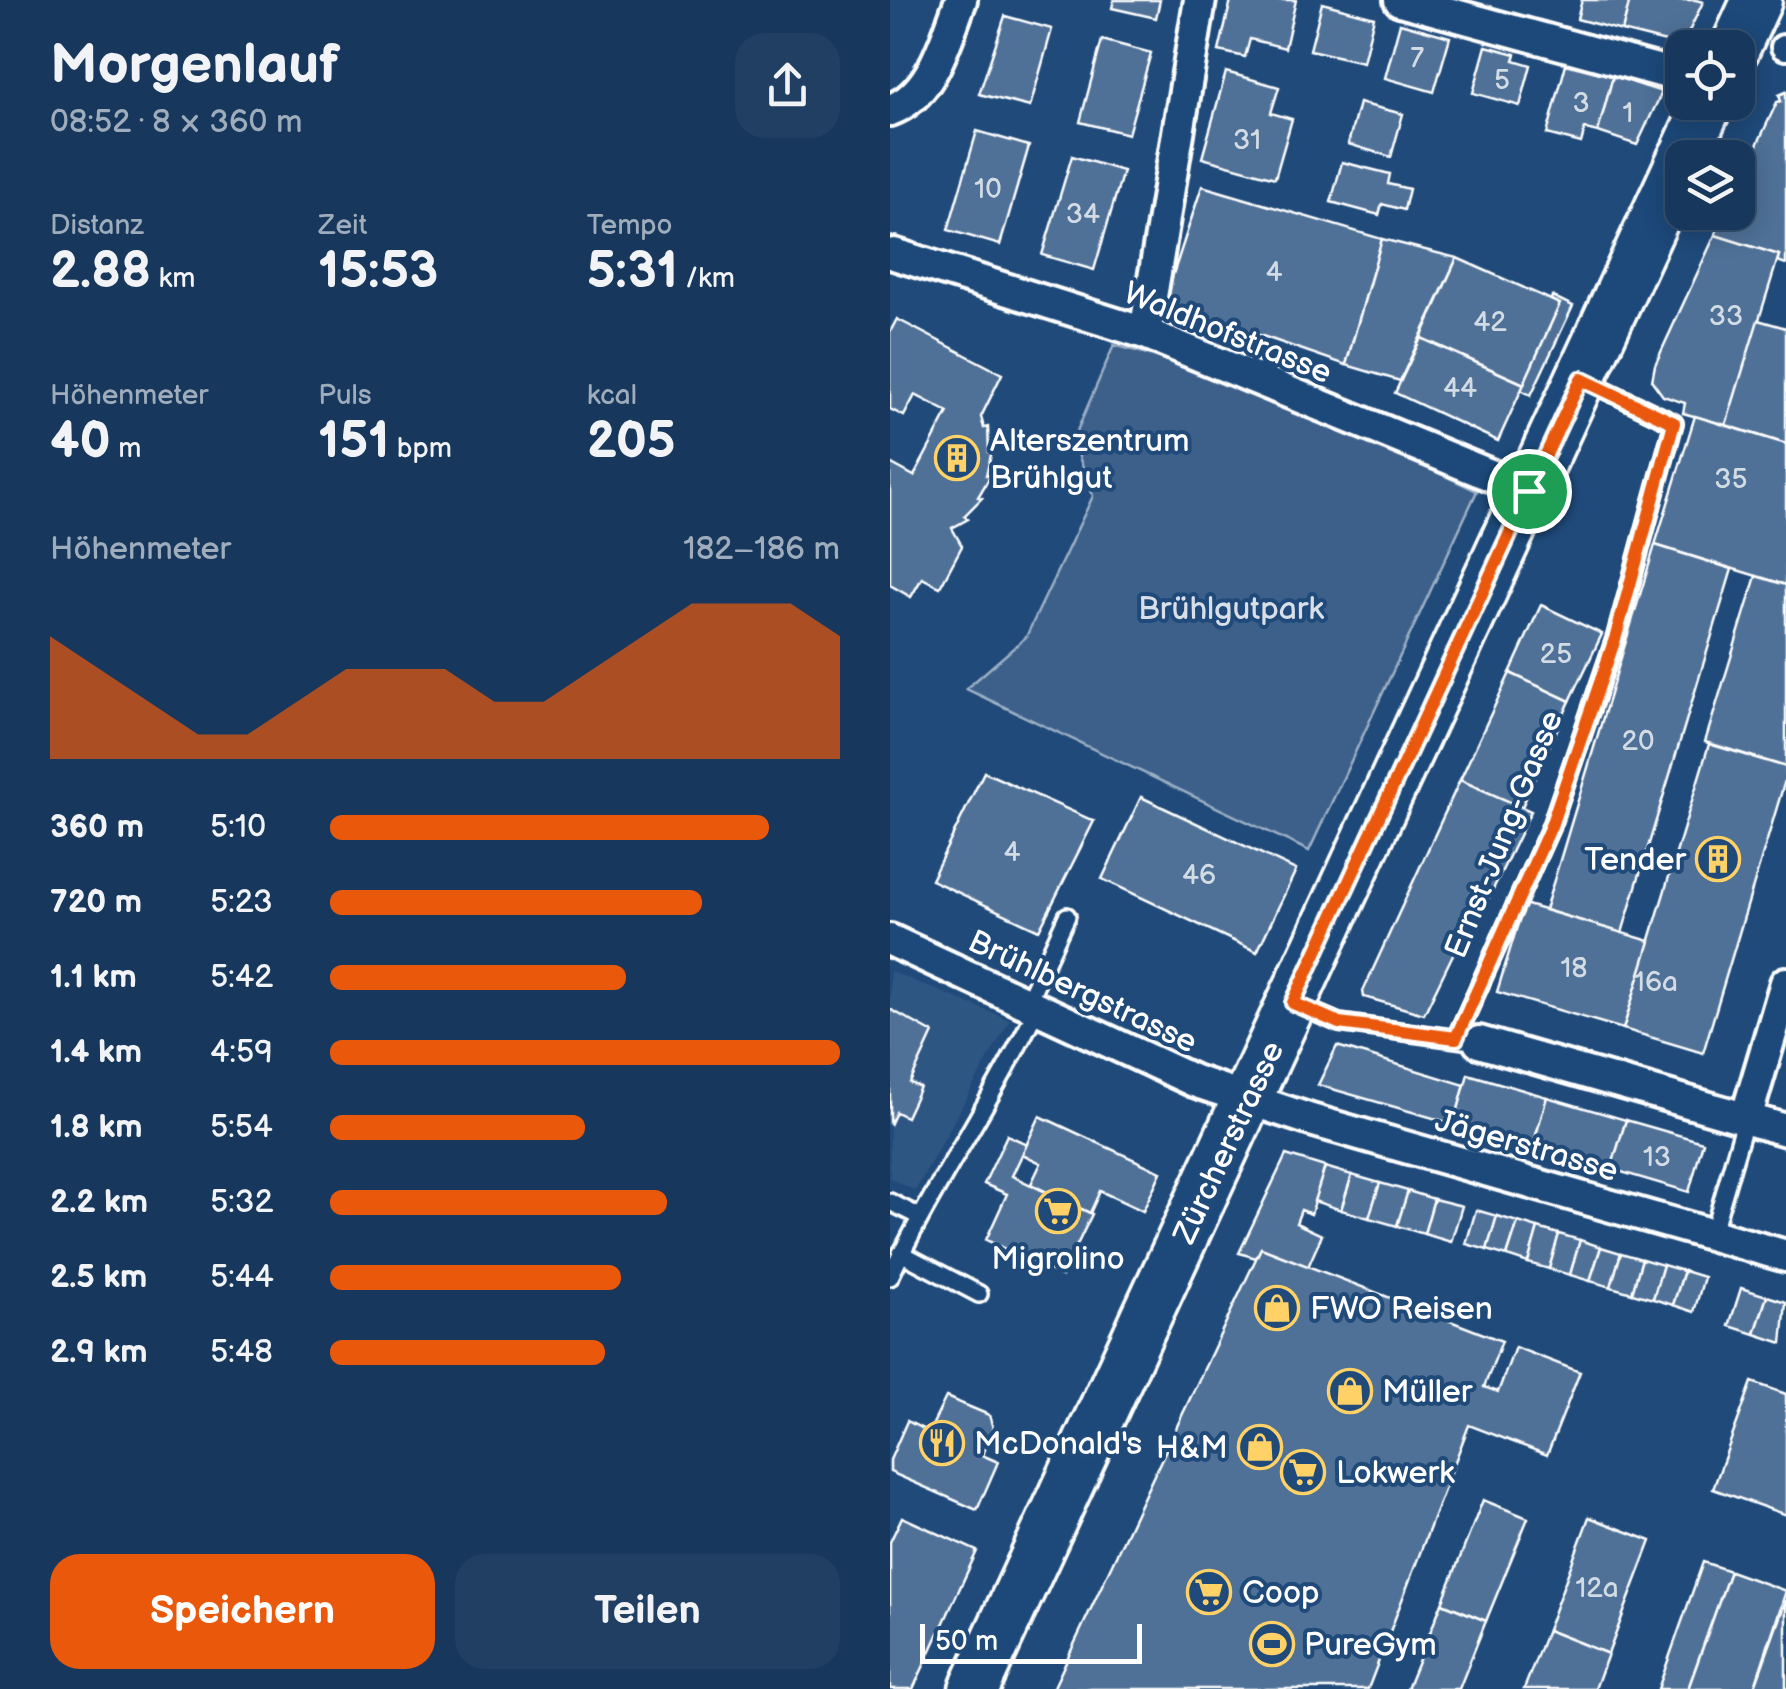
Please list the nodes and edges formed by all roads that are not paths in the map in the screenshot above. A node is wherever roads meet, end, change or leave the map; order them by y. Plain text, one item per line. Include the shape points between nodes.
1 (961, 0) edge
2 (1200, 0) edge
3 (1400, 0) edge
4 (1757, 0) edge
5 (1743, 30) edge
6 (1665, 72) edge
7 (890, 110) edge
8 (1665, 197) edge
9 (894, 254) dead end
10 (1145, 333) junction
11 (1581, 379) junction
12 (1529, 491) junction
13 (1067, 916) dead end
14 (890, 940) edge
15 (1786, 983) edge
16 (1293, 1003) junction
17 (1032, 1006) junction
18 (1468, 1040) junction
19 (1248, 1100) junction
20 (1746, 1118) junction
21 (1786, 1130) edge
22 (890, 1202) edge
23 (920, 1217) junction
24 (1712, 1235) junction
25 (900, 1254) junction
26 (1786, 1256) edge
27 (890, 1277) edge
28 (979, 1294) dead end
29 (974, 1689) edge

1 - 7 street via 938,62 920,88
2 - 10 street
3 - 6 street
4 - 5 main road
8 - 11 main road, Zürcherstrasse
9 - 10 street, Waldhofstrasse
10 - 12 street, Waldhofstrasse
11 - 12 main road, Zürcherstrasse
11 - 18 lane, Ernst-Jung-Gasse via 1674,423 1616,636
12 - 16 main road, Zürcherstrasse
13 - 17 lane
14 - 17 street, Brühlbergstrasse
15 - 20 street
16 - 18 lane via 1339,1023
16 - 19 main road, Zürcherstrasse
17 - 19 street, Brühlbergstrasse via 1194,1082
17 - 23 lane via 1006,1071
18 - 20 street
19 - 24 street, Jägerstrasse
19 - 29 main road, Zürcherstrasse
20 - 21 street
20 - 24 lane
22 - 23 lane
23 - 25 lane
24 - 26 street, Jägerstrasse
25 - 27 lane
25 - 28 lane

